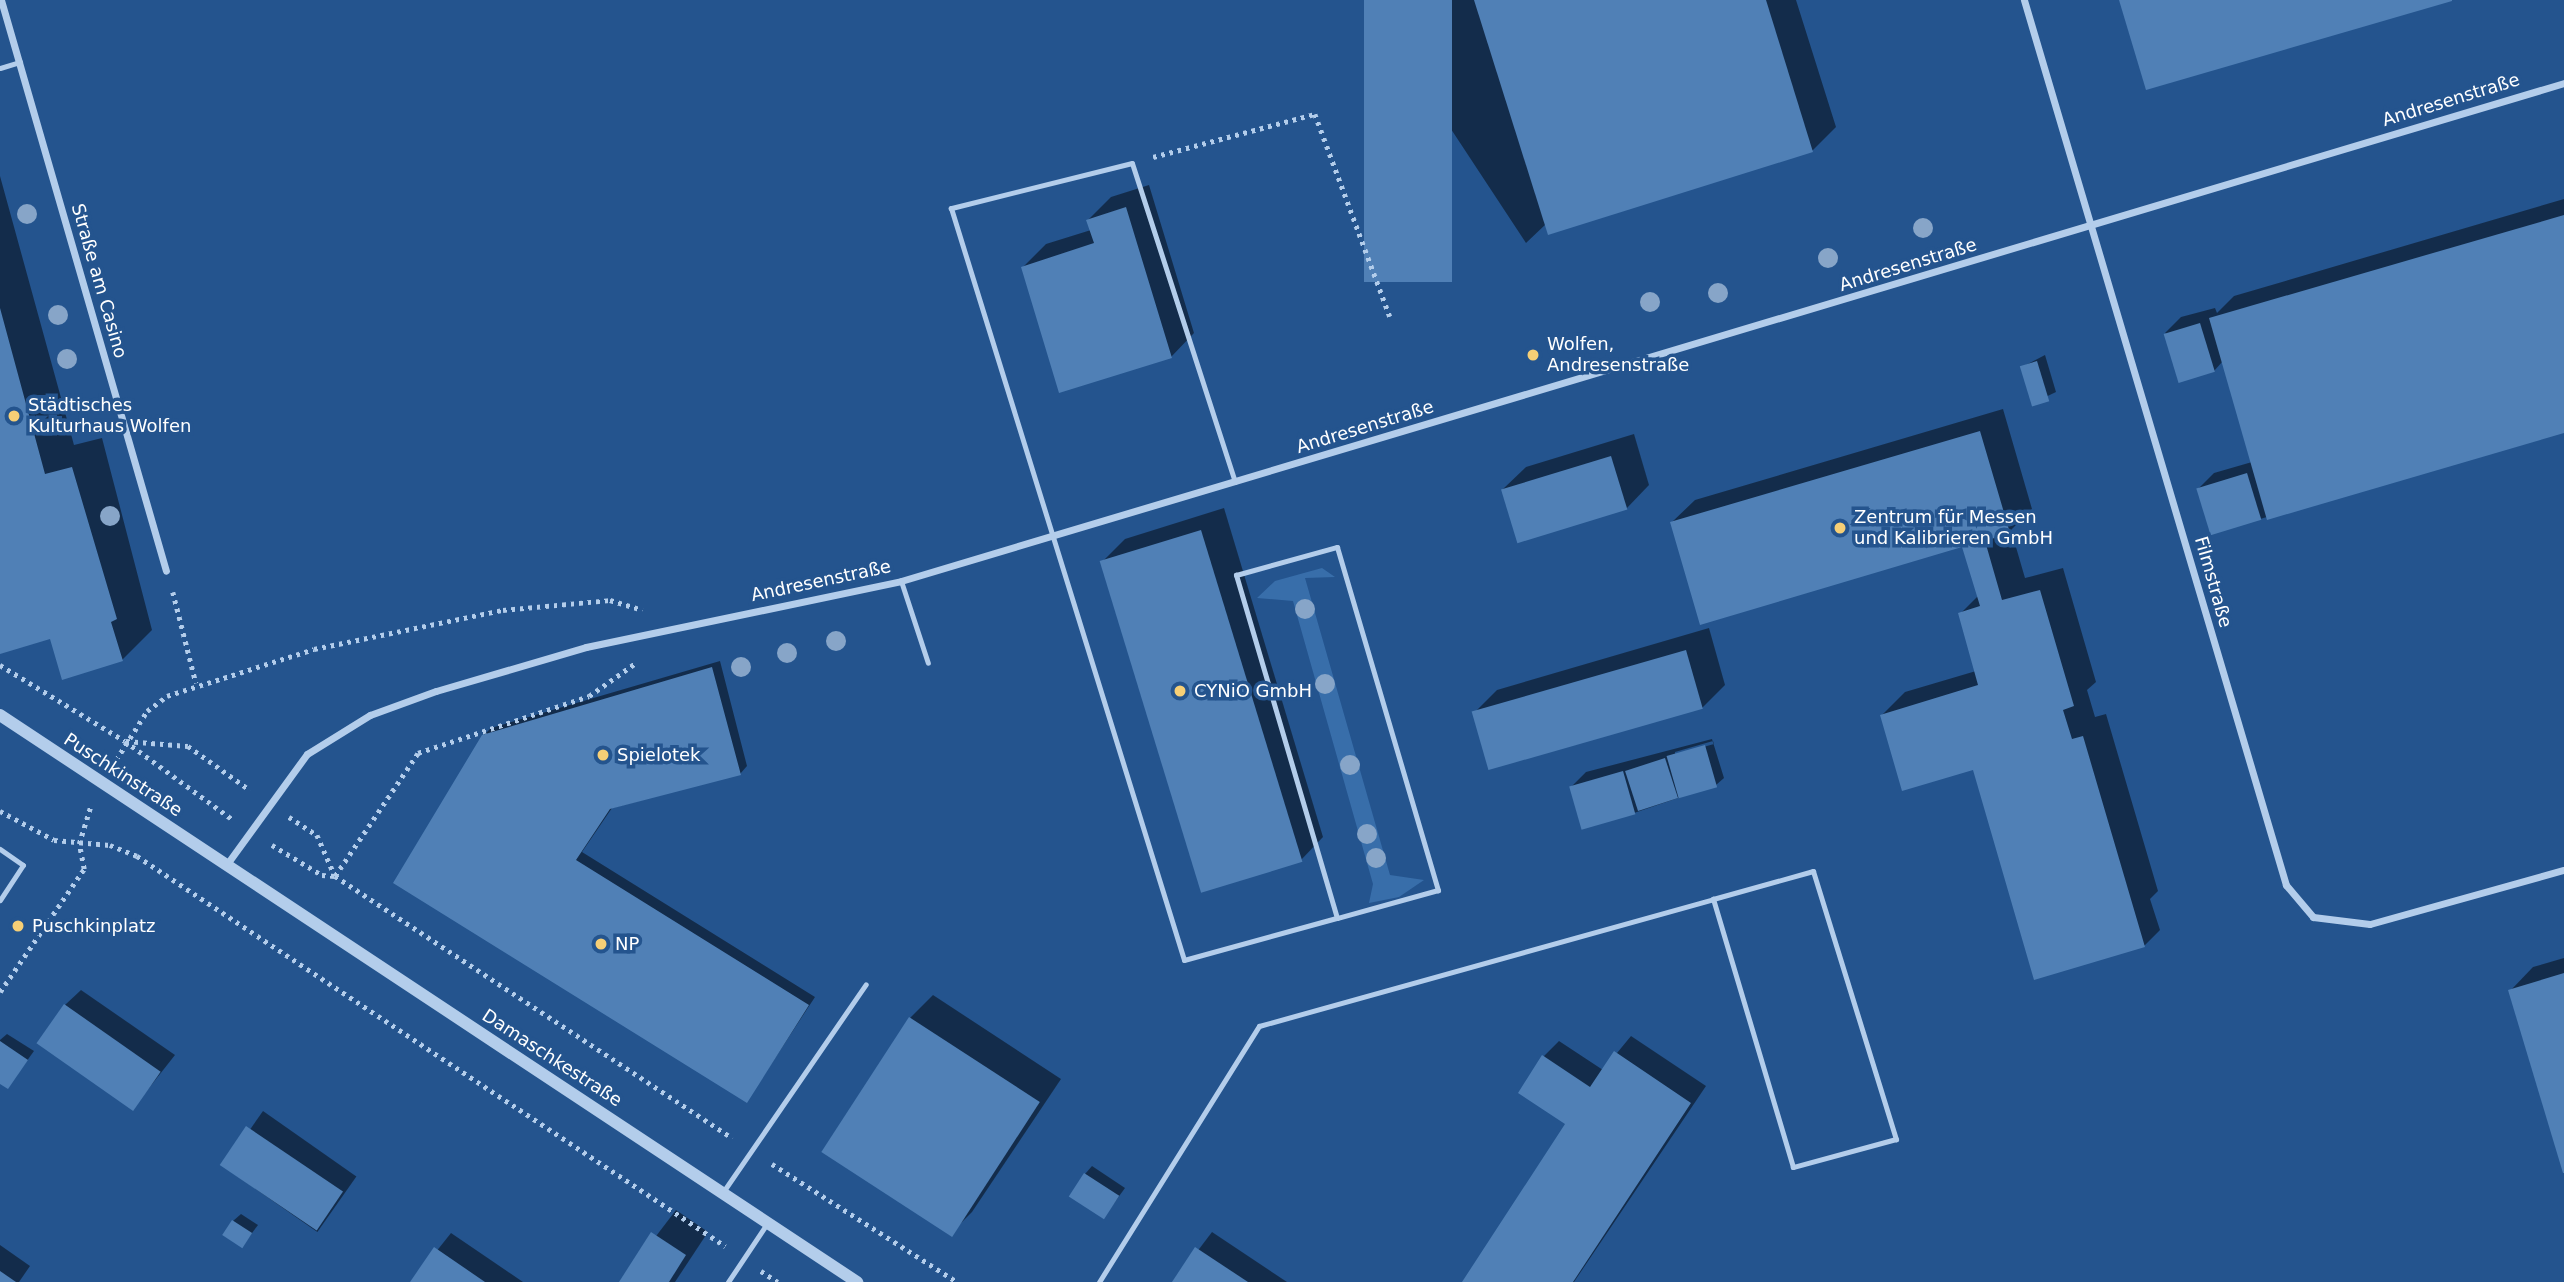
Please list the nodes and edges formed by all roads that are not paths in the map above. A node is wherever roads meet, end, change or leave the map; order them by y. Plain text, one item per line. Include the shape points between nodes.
1 (1, 0) edge
2 (2024, 0) edge
3 (20, 62) junction
4 (0, 68) edge
5 (2564, 83) edge
6 (2092, 225) junction
7 (1235, 482) junction
8 (1055, 536) junction
9 (166, 571) road end
10 (901, 581) junction
11 (928, 663) dead end
12 (0, 715) edge
13 (0, 849) edge
14 (227, 864) junction
15 (2564, 870) edge
16 (1713, 899) junction
17 (0, 900) edge
18 (1337, 918) junction
19 (866, 984) dead end
20 (723, 1192) junction
21 (768, 1222) junction
22 (728, 1282) edge
23 (857, 1282) edge
24 (1099, 1282) edge

1 - 3 street, Straße am Casino
2 - 6 street, Filmstraße
3 - 4 lane
3 - 9 street, Straße am Casino
5 - 6 street, Andresenstraße
6 - 7 street, Andresenstraße
6 - 15 street, Filmstraße via 2286,885 2312,917 2370,924
7 - 8 street, Andresenstraße
7 - 8 lane via 1132,163 951,208
8 - 10 street, Andresenstraße
8 - 18 lane via 1184,960
10 - 11 lane
10 - 14 street, Andresenstraße via 666,628 518,665 370,715 307,754
12 - 14 street, Puschkinstraße
13 - 17 lane via 23,865
14 - 20 street, Damaschkestraße
16 - 16 lane via 1793,1167 1896,1139 1813,872
16 - 24 lane via 1259,1026
18 - 18 lane via 1236,575 1336,547 1438,890
19 - 20 lane via 755,1153
20 - 21 street, Damaschkestraße
21 - 22 lane
21 - 23 street, Damaschkestraße

